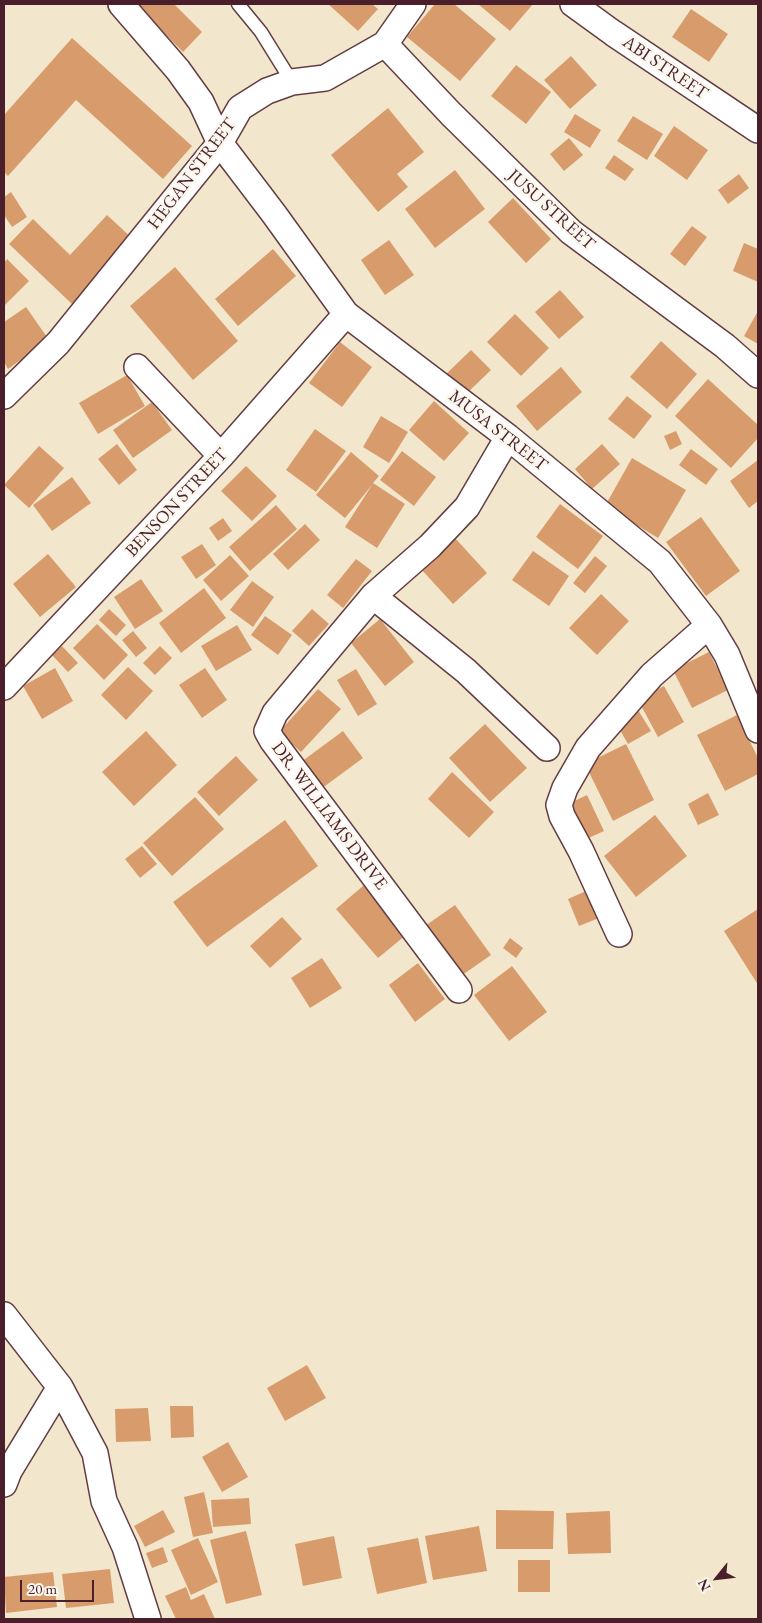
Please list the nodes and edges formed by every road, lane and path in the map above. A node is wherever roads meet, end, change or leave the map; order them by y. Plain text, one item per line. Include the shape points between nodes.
1 (121, 4) edge
2 (238, 4) edge
3 (413, 4) edge
4 (573, 4) edge
5 (385, 44) junction
6 (292, 82) junction
7 (758, 130) edge
8 (220, 143) junction
9 (346, 314) junction
10 (137, 367) dead end
11 (758, 374) edge
12 (4, 396) edge
13 (508, 437) junction
14 (221, 456) junction
15 (373, 596) junction
16 (709, 625) junction
17 (4, 687) edge
18 (758, 730) edge
19 (547, 748) dead end
20 (619, 934) dead end
21 (459, 990) dead end
22 (4, 1315) edge
23 (60, 1387) junction
24 (4, 1484) edge
25 (148, 1619) edge

1 - 8 street, MUSA STREET via 201,102
2 - 6 lane via 261,32
3 - 5 street, HEGAN STREET
4 - 7 street, ABI STREET
5 - 6 street, HEGAN STREET via 325,78
5 - 11 street, JUSU STREET via 571,232
6 - 8 street, HEGAN STREET via 267,91 240,108
8 - 9 street, MUSA STREET
8 - 12 street, HEGAN STREET via 58,343
9 - 13 street, MUSA STREET
9 - 14 street, BENSON STREET
10 - 14 street
13 - 15 street, DR. WILLIAMS DRIVE via 467,507 430,546
13 - 16 street, MUSA STREET via 660,562
14 - 17 street, BENSON STREET
15 - 19 street via 466,671
15 - 21 street, DR. WILLIAMS DRIVE via 274,713 267,730
16 - 18 street, MUSA STREET via 727,656
16 - 20 street via 652,675 588,748 559,805
22 - 23 street
23 - 24 street
23 - 25 street via 96,1453 104,1501 125,1547

